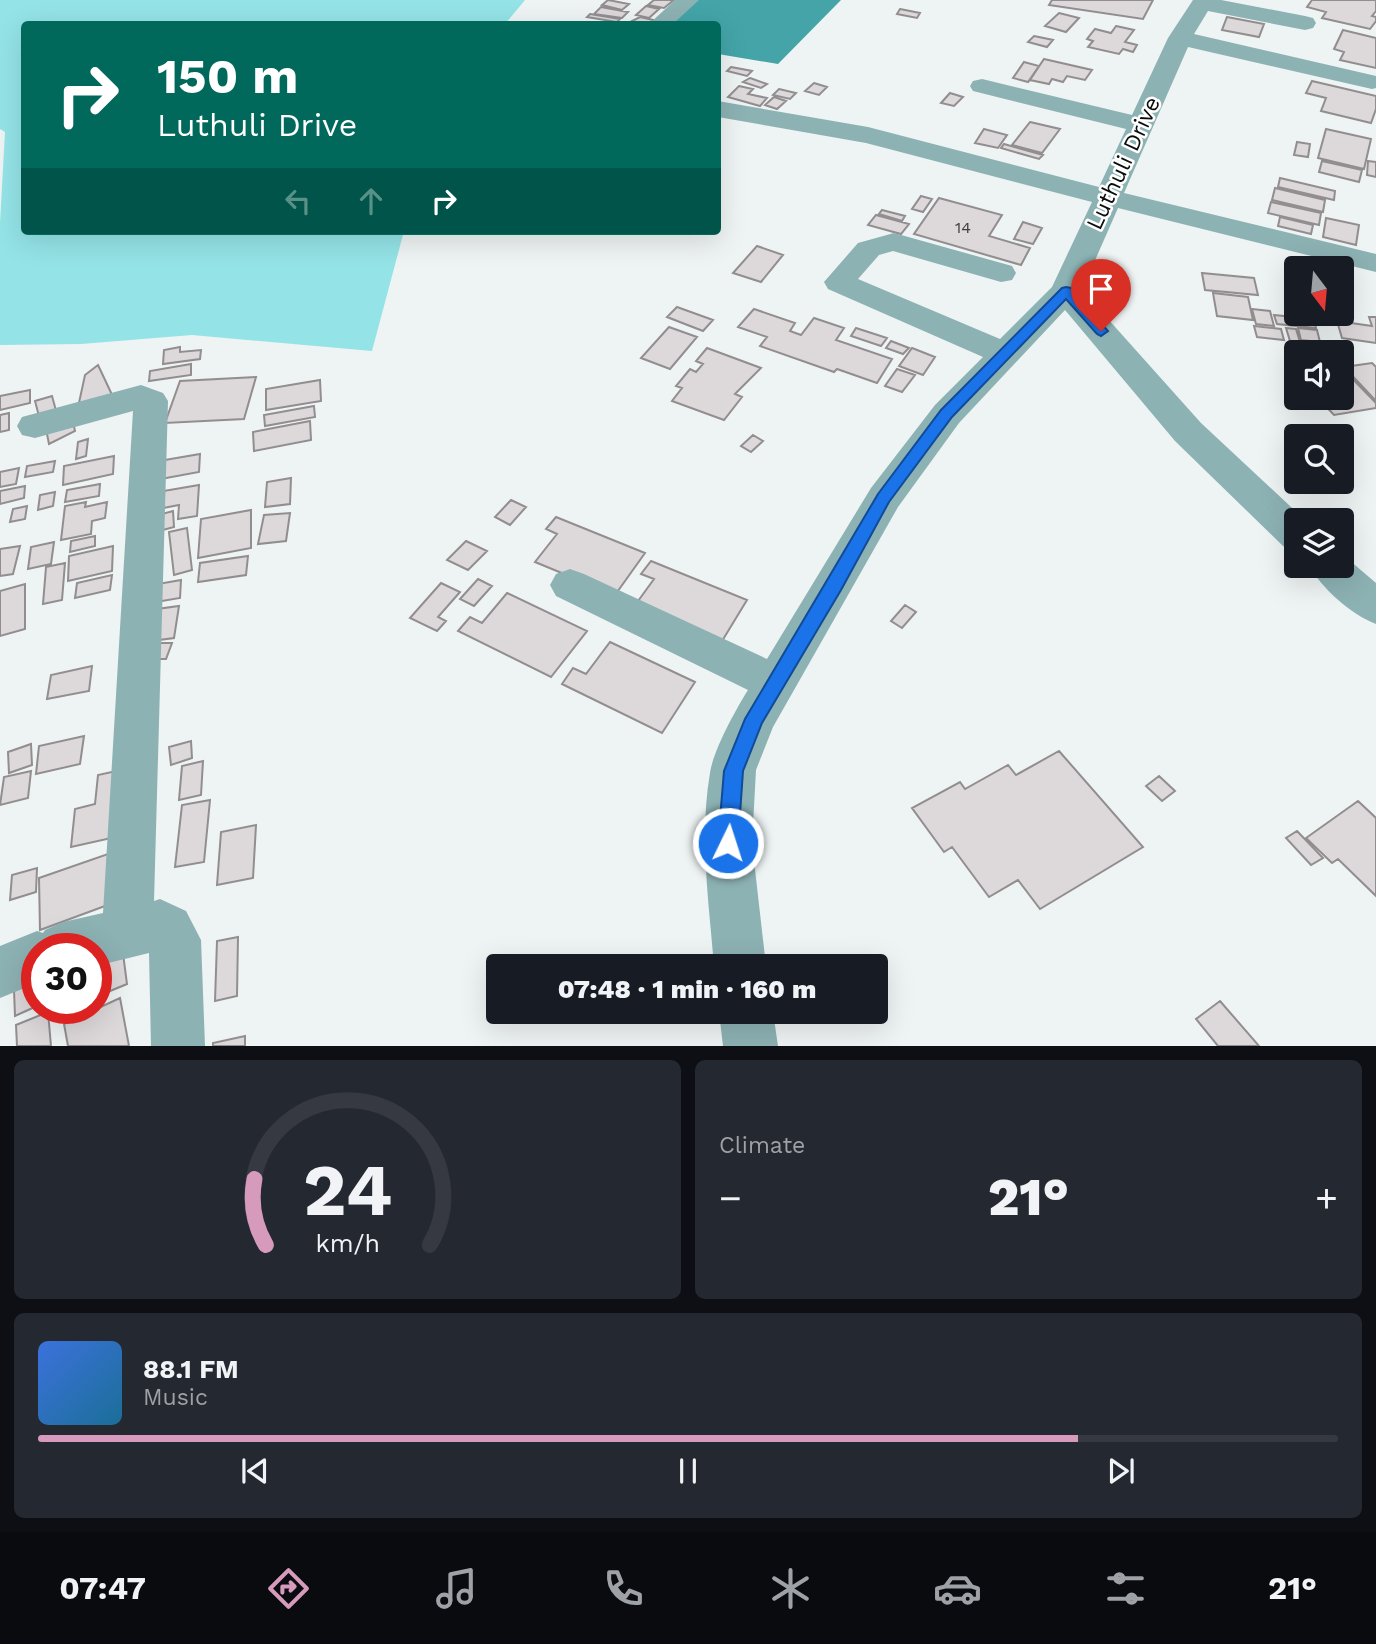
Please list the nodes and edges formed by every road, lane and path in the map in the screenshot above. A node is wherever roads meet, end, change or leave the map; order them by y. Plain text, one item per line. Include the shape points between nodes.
1 (688, 0) edge
2 (1203, 1) edge
3 (664, 21) edge
4 (1305, 23) dead end
5 (1180, 38) junction
6 (1372, 82) dead end
7 (982, 86) dead end
8 (721, 110) edge
9 (1142, 125) junction
10 (1106, 198) junction
11 (1376, 263) edge
12 (1001, 273) dead end
13 (1066, 291) junction
14 (1006, 354) junction
15 (34, 426) dead end
16 (1284, 524) edge
17 (1344, 578) edge
18 (570, 585) dead end
19 (1376, 607) edge
20 (776, 683) junction
21 (128, 932) junction
22 (112, 936) edge
23 (739, 954) edge
24 (21, 963) edge
25 (0, 972) edge
26 (748, 1024) edge
27 (178, 1045) edge
28 (751, 1045) edge

1 - 3 street
2 - 4 street
2 - 5 street, Luthuli Drive
5 - 6 street
5 - 9 street, Luthuli Drive
7 - 9 street
8 - 10 street via 867,135
9 - 10 street, Luthuli Drive
10 - 11 street
10 - 13 street, Luthuli Drive
12 - 14 street via 881,242 870,245 839,282
13 - 14 street
13 - 16 street via 1188,432
14 - 20 street via 947,414 884,498
15 - 21 street via 141,397 151,401
17 - 19 street
18 - 20 street
20 - 23 street via 754,719 733,771 728,843
21 - 22 street
21 - 27 street via 160,925 174,935
24 - 25 street
26 - 28 street

